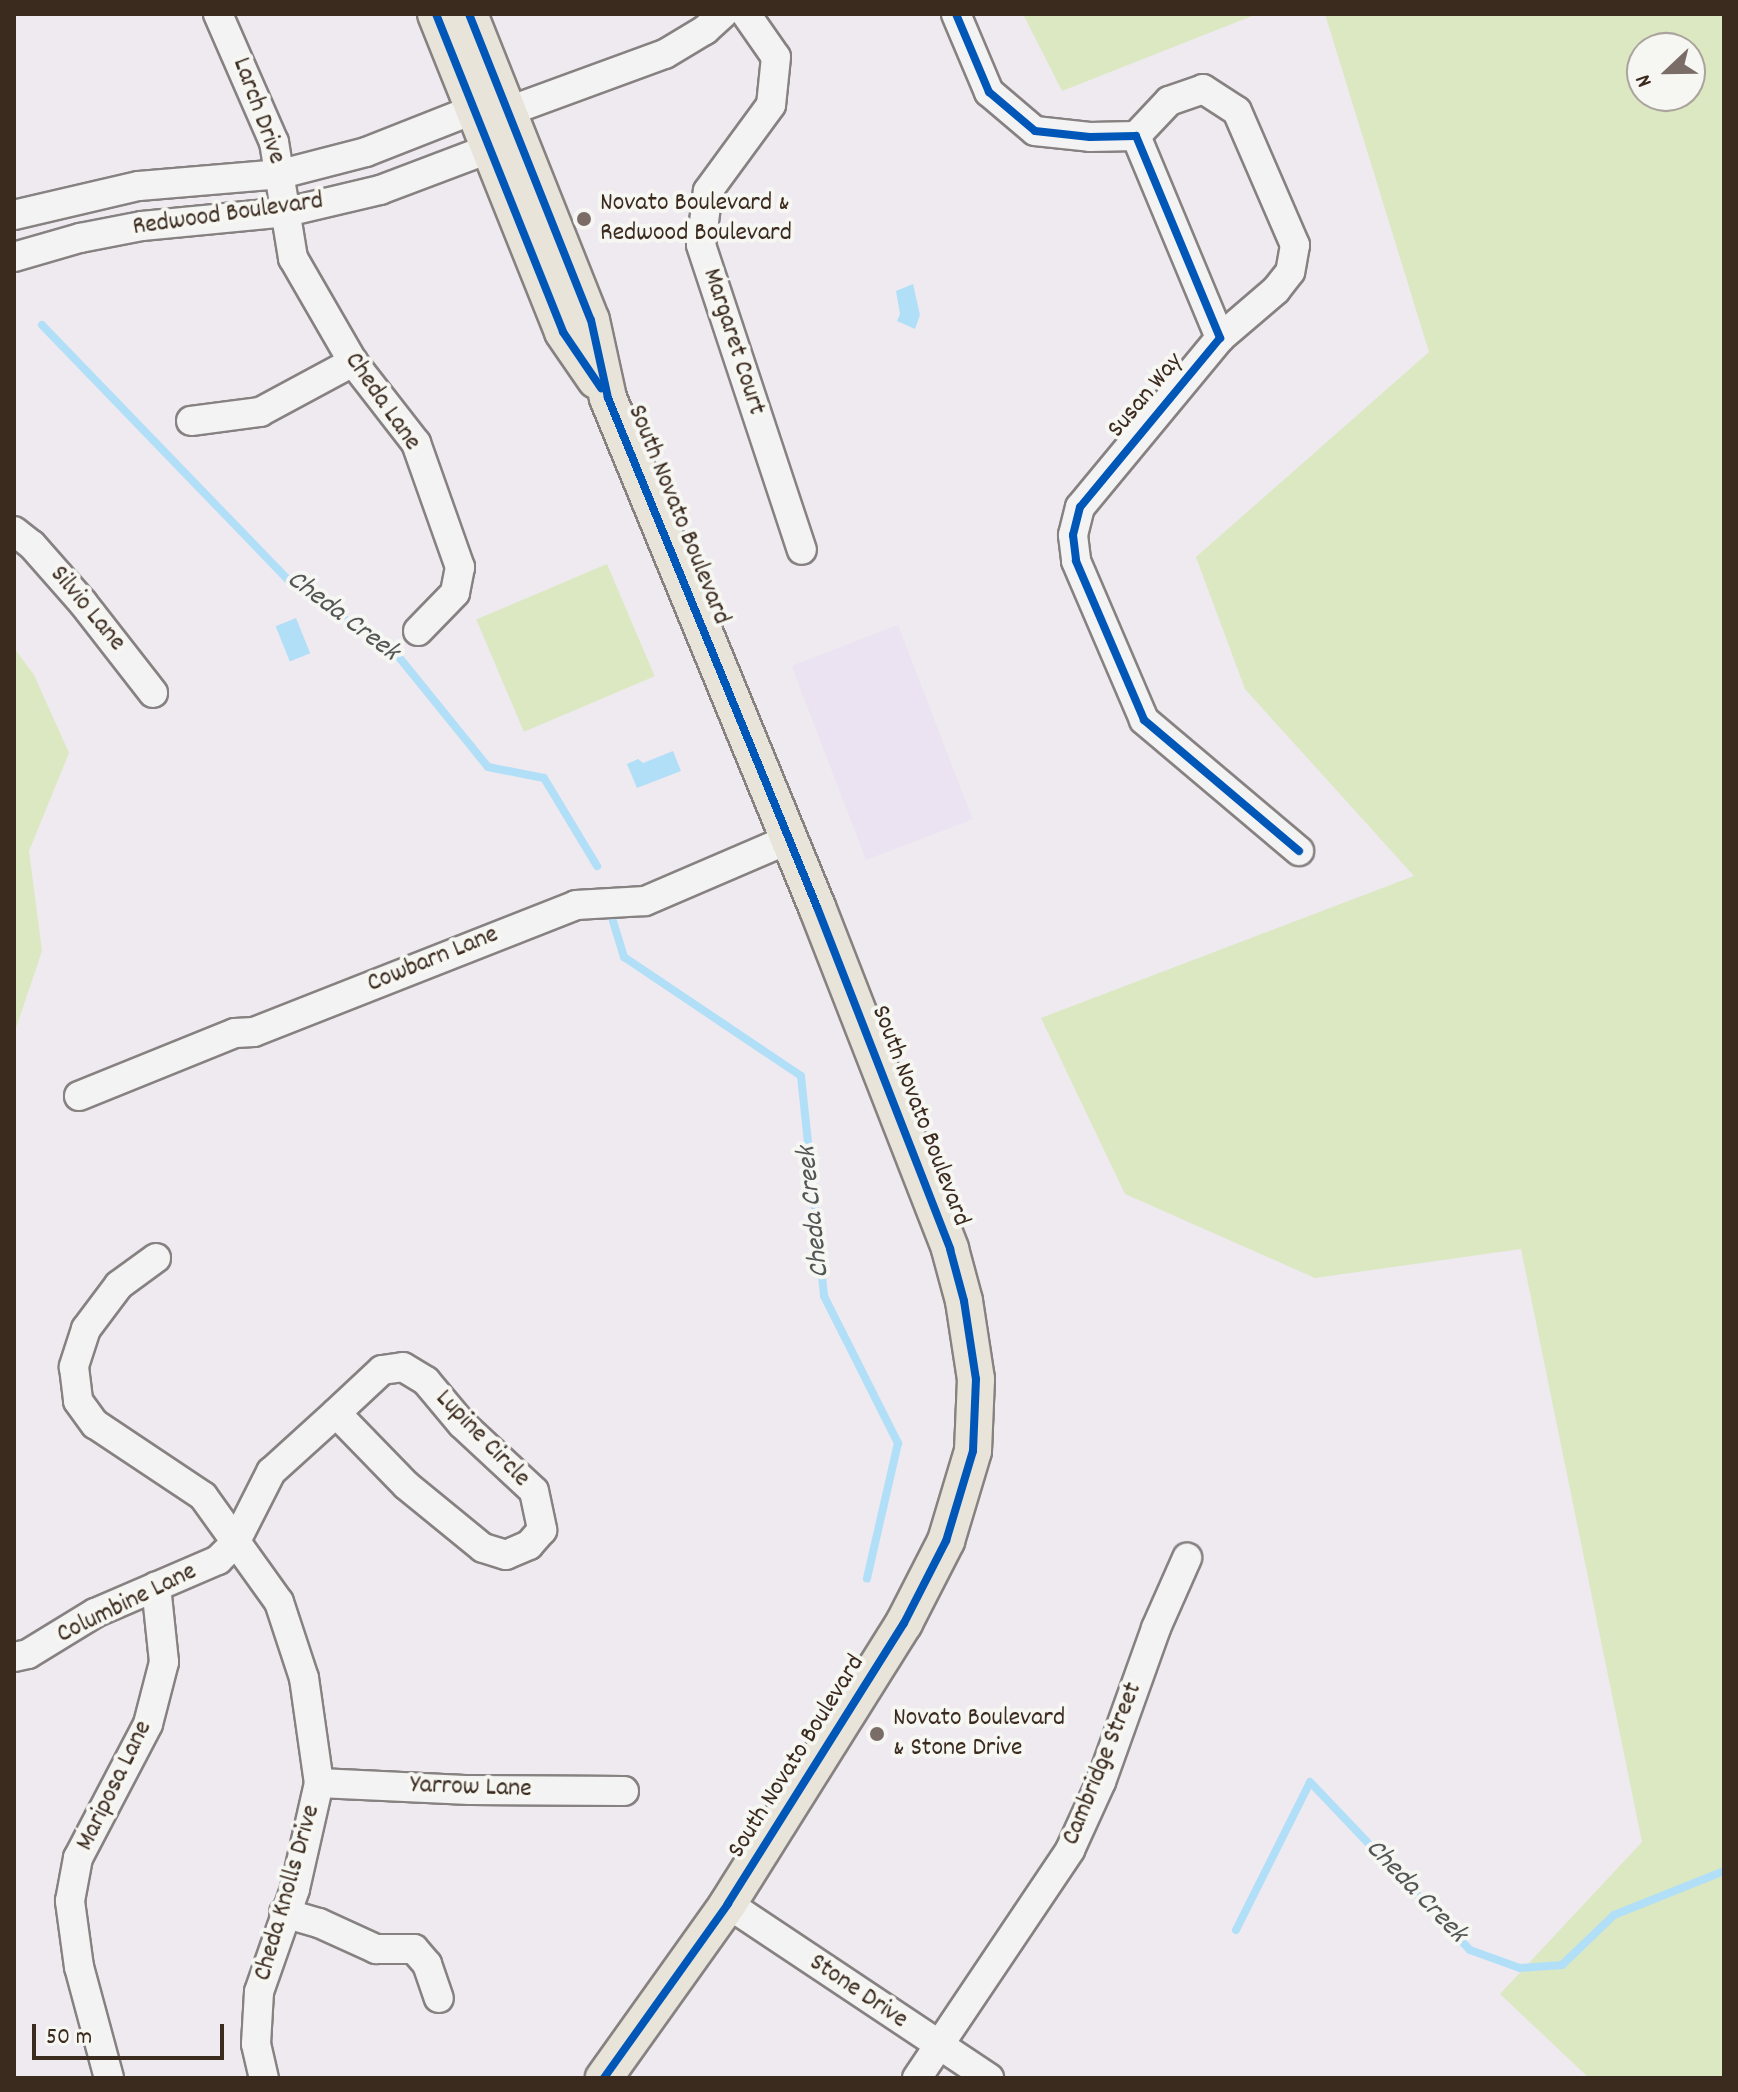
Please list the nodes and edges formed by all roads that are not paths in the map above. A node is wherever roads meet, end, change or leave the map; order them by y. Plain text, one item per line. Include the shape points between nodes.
1 (218, 14) edge
2 (436, 14) edge
3 (469, 14) edge
4 (723, 14) edge
5 (746, 14) edge
6 (956, 14) edge
7 (492, 110) junction
8 (1136, 136) junction
9 (491, 148) junction
10 (281, 174) junction
11 (287, 212) junction
12 (14, 215) edge
13 (14, 257) edge
14 (1220, 338) junction
15 (353, 362) junction
16 (608, 398) junction
17 (191, 421) dead end
18 (14, 531) edge
19 (802, 550) dead end
20 (418, 631) dead end
21 (153, 693) dead end
22 (790, 839) junction
23 (1299, 851) dead end
24 (79, 1096) dead end
25 (156, 1258) dead end
26 (336, 1413) junction
27 (235, 1543) junction
28 (1187, 1558) dead end
29 (156, 1586) junction
30 (14, 1657) edge
31 (319, 1783) junction
32 (624, 1791) dead end
33 (728, 1904) junction
34 (284, 1913) junction
35 (439, 1998) dead end
36 (939, 2046) junction
37 (109, 2078) edge
38 (264, 2078) edge
39 (604, 2078) edge
40 (917, 2078) edge
41 (989, 2078) edge

1 - 10 street, Larch Drive via 274,142
2 - 7 main road, South Novato Boulevard
3 - 7 main road, South Novato Boulevard
4 - 7 street, Redwood Boulevard via 665,54
5 - 19 street, Margaret Court via 776,57 771,105 708,191 701,245
6 - 8 street via 989,92 1035,131
7 - 9 main road, South Novato Boulevard
7 - 10 street, Redwood Boulevard
7 - 16 main road, South Novato Boulevard via 591,320
8 - 14 street
8 - 14 street, Susan Way via 1169,101 1203,89 1237,111 1295,245 1290,272 1276,290
9 - 11 street, Redwood Boulevard via 380,190
9 - 16 main road, South Novato Boulevard via 563,332
10 - 11 street, Larch Drive
10 - 12 street, Redwood Boulevard via 139,186
11 - 13 street, Redwood Boulevard via 142,226
11 - 15 street, Cheda Lane via 293,258
14 - 23 street, Susan Way via 1080,507 1073,535 1076,561 1144,720
15 - 17 street via 260,412
15 - 20 street, Cheda Lane via 416,443 460,567 455,593
16 - 22 main road, South Novato Boulevard
18 - 21 street, Silvio Lane via 83,603
22 - 24 street, Cowbarn Lane via 645,901 576,905
22 - 33 main road, South Novato Boulevard via 950,1249 976,1379 973,1451 946,1541 904,1623
25 - 27 street, Cheda Knolls Drive via 119,1285 86,1329 74,1367 78,1401 95,1424 203,1496
26 - 26 street, Lupine Circle via 382,1370 403,1367 426,1381 462,1424 534,1491 542,1530 529,1545 506,1555 483,1548 406,1485
26 - 27 street, Lupine Circle via 271,1472
27 - 29 street, Columbine Lane via 218,1560
27 - 31 street, Cheda Knolls Drive via 279,1602 304,1678
28 - 36 street, Cambridge Street via 1070,1850
29 - 30 street, Columbine Lane
29 - 37 street, Mariposa Lane via 164,1662 148,1724 78,1858 70,1901 79,1967
31 - 32 street, Yarrow Lane
31 - 34 street, Cheda Knolls Drive via 308,1844
33 - 36 street, Stone Drive
33 - 39 main road, South Novato Boulevard
34 - 35 street via 376,1949 414,1949 427,1964
34 - 38 street, Cheda Knolls Drive via 259,1992 256,2044
36 - 40 street, Cambridge Street
36 - 41 street, Stone Drive

